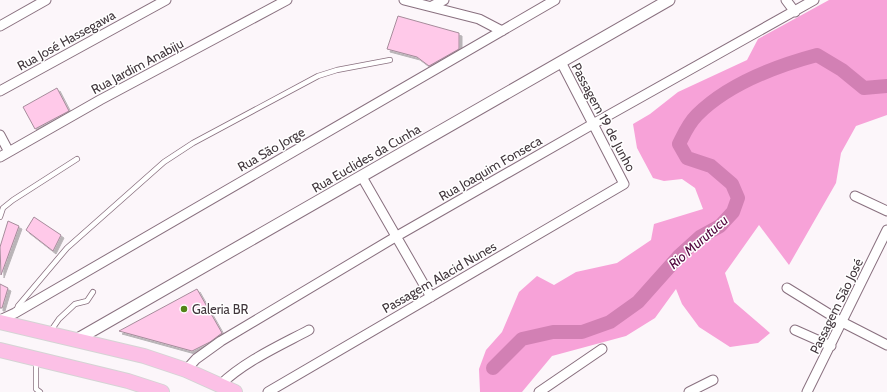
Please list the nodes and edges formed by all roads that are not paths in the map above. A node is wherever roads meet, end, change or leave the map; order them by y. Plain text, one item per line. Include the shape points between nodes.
1 (46, 0) edge
2 (166, 0) edge
3 (287, 0) edge
4 (404, 0) edge
5 (444, 0) edge
6 (555, 0) edge
7 (669, 0) edge
8 (786, 0) edge
9 (814, 0) edge
10 (432, 6) junction
11 (794, 12) junction
12 (0, 26) edge
13 (502, 31) junction
14 (390, 60) dead end
15 (561, 62) junction
16 (0, 91) edge
17 (593, 124) junction
18 (0, 135) edge
19 (8, 152) junction
20 (0, 156) edge
21 (77, 159) dead end
22 (362, 177) junction
23 (624, 184) joint
24 (855, 196) dead end
25 (887, 211) edge
26 (0, 217) edge
27 (887, 230) edge
28 (397, 236) junction
29 (787, 288) dead end
30 (93, 292) dead end
31 (431, 297) junction
32 (15, 313) junction
33 (0, 321) edge
34 (842, 322) junction
35 (310, 330) dead end
36 (795, 330) dead end
37 (49, 334) junction
38 (76, 340) junction
39 (887, 345) edge
40 (831, 346) junction
41 (602, 349) dead end
42 (0, 350) edge
43 (36, 358) junction
44 (186, 370) junction
45 (713, 380) dead end
46 (220, 385) junction
47 (40, 392) edge
48 (162, 392) edge
49 (234, 392) edge
50 (268, 392) edge
51 (539, 392) edge
52 (689, 392) edge
53 (807, 392) edge

1 - 12 street
2 - 16 street, Rua José Hassegawa
3 - 19 street, Rua Jardim Anabiju
4 - 10 street
5 - 10 street
6 - 13 street, Rua São Jorge
7 - 15 street, Rua Euclides da Cunha
8 - 11 street
9 - 11 street, Rua Joaquim Fonseca
10 - 13 street via 479,19
11 - 17 street, Rua Joaquim Fonseca
13 - 32 street, Rua São Jorge
14 - 32 lane via 318,76 193,143 164,162 66,248
15 - 17 street, Passagem 19 de Junho
15 - 22 street, Rua Euclides da Cunha
17 - 23 street, Passagem 19 de Junho
17 - 28 street, Rua Joaquim Fonseca
18 - 19 street
19 - 20 street, Rua Jardim Anabiju
21 - 26 lane via 13,200 3,208
22 - 28 street
22 - 38 street, Rua Euclides da Cunha
23 - 31 street, Passagem Alacid Nunes
24 - 25 street
27 - 34 street, Passagem São José
28 - 31 street
28 - 44 street, Rua Joaquim Fonseca via 211,347
29 - 34 street
30 - 37 lane via 87,301 75,304 59,319
31 - 50 street, Passagem Alacid Nunes
32 - 33 street, Rua São Jorge
33 - 37 highway
34 - 39 street
34 - 40 street, Passagem São José
35 - 46 street via 247,364
36 - 40 street
37 - 38 highway
38 - 44 highway via 144,356
40 - 53 street, Passagem São José
41 - 51 street
42 - 43 highway
43 - 47 lane via 36,389
43 - 48 highway via 128,380
44 - 46 highway
45 - 52 street
46 - 49 highway

